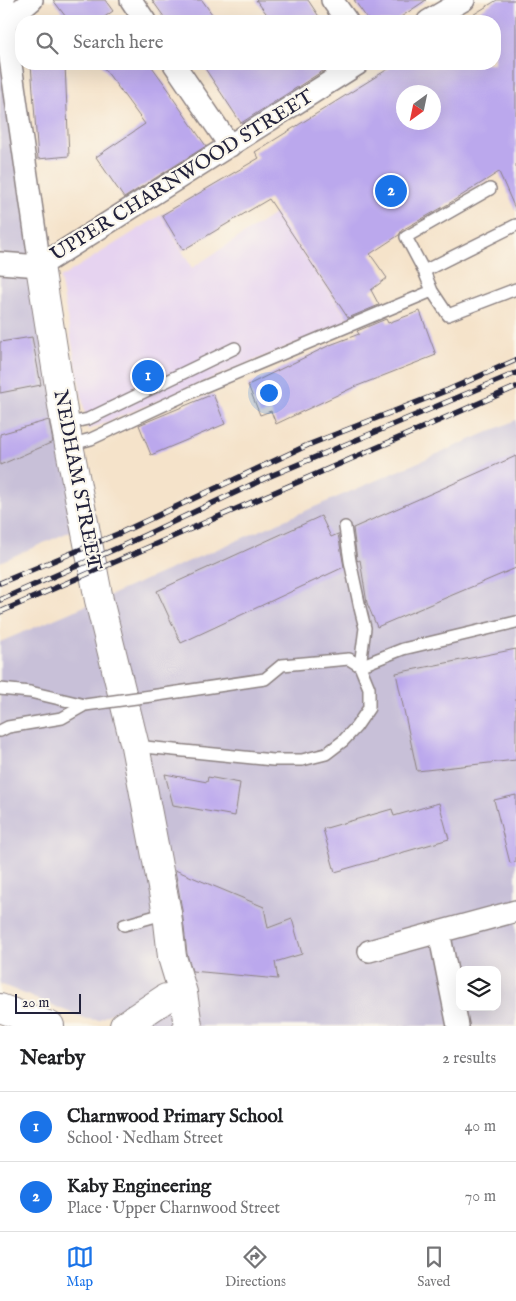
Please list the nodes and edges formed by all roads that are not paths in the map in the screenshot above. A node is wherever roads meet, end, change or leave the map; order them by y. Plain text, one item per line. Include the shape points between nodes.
1 (4, 0) edge
2 (32, 0) edge
3 (131, 0) edge
4 (332, 0) edge
5 (464, 0) edge
6 (141, 15) edge
7 (343, 15) edge
8 (438, 15) edge
9 (2, 24) edge
10 (178, 70) edge
11 (349, 70) edge
12 (230, 146) junction
13 (490, 189) dead end
14 (516, 225) edge
15 (0, 263) edge
16 (40, 266) junction
17 (424, 271) junction
18 (516, 288) edge
19 (432, 291) junction
20 (235, 348) dead end
21 (67, 435) junction
22 (345, 526) dead end
23 (516, 622) edge
24 (360, 666) junction
25 (0, 689) edge
26 (85, 705) junction
27 (0, 732) edge
28 (135, 746) junction
29 (516, 911) edge
30 (167, 913) junction
31 (124, 925) dead end
32 (439, 932) junction
33 (369, 950) dead end
34 (172, 957) junction
35 (166, 998) junction
36 (0, 1008) edge
37 (50, 1026) edge
38 (124, 1026) edge
39 (169, 1026) edge
40 (188, 1026) edge
41 (458, 1026) edge

1 - 9 street, NEDHAM STREET
2 - 9 street
3 - 6 street
4 - 7 street
5 - 8 street
9 - 16 street, NEDHAM STREET
10 - 12 street
11 - 12 street, UPPER CHARNWOOD STREET
12 - 16 street, UPPER CHARNWOOD STREET
13 - 17 lane via 406,237
14 - 17 lane
15 - 16 street, UPPER CHARNWOOD STREET
16 - 21 street, NEDHAM STREET
17 - 19 lane
18 - 19 lane via 448,315
19 - 21 lane via 203,387 91,439
20 - 21 lane via 88,419
21 - 28 street, NEDHAM STREET via 99,600
22 - 24 lane via 365,628
23 - 24 lane via 403,650
24 - 26 lane, bridge via 349,659 282,665 265,679
24 - 28 lane via 369,688 369,708 343,741 326,754 302,760 273,760
25 - 26 lane via 30,692
26 - 27 lane via 62,718 8,727
28 - 30 street, NEDHAM STREET
29 - 32 street
30 - 31 lane
30 - 34 street, NEDHAM STREET
32 - 33 street
32 - 41 street
34 - 35 street, NEDHAM STREET
34 - 40 street, NEDHAM STREET via 183,993
35 - 38 street
35 - 39 street, NEDHAM STREET
36 - 37 street

